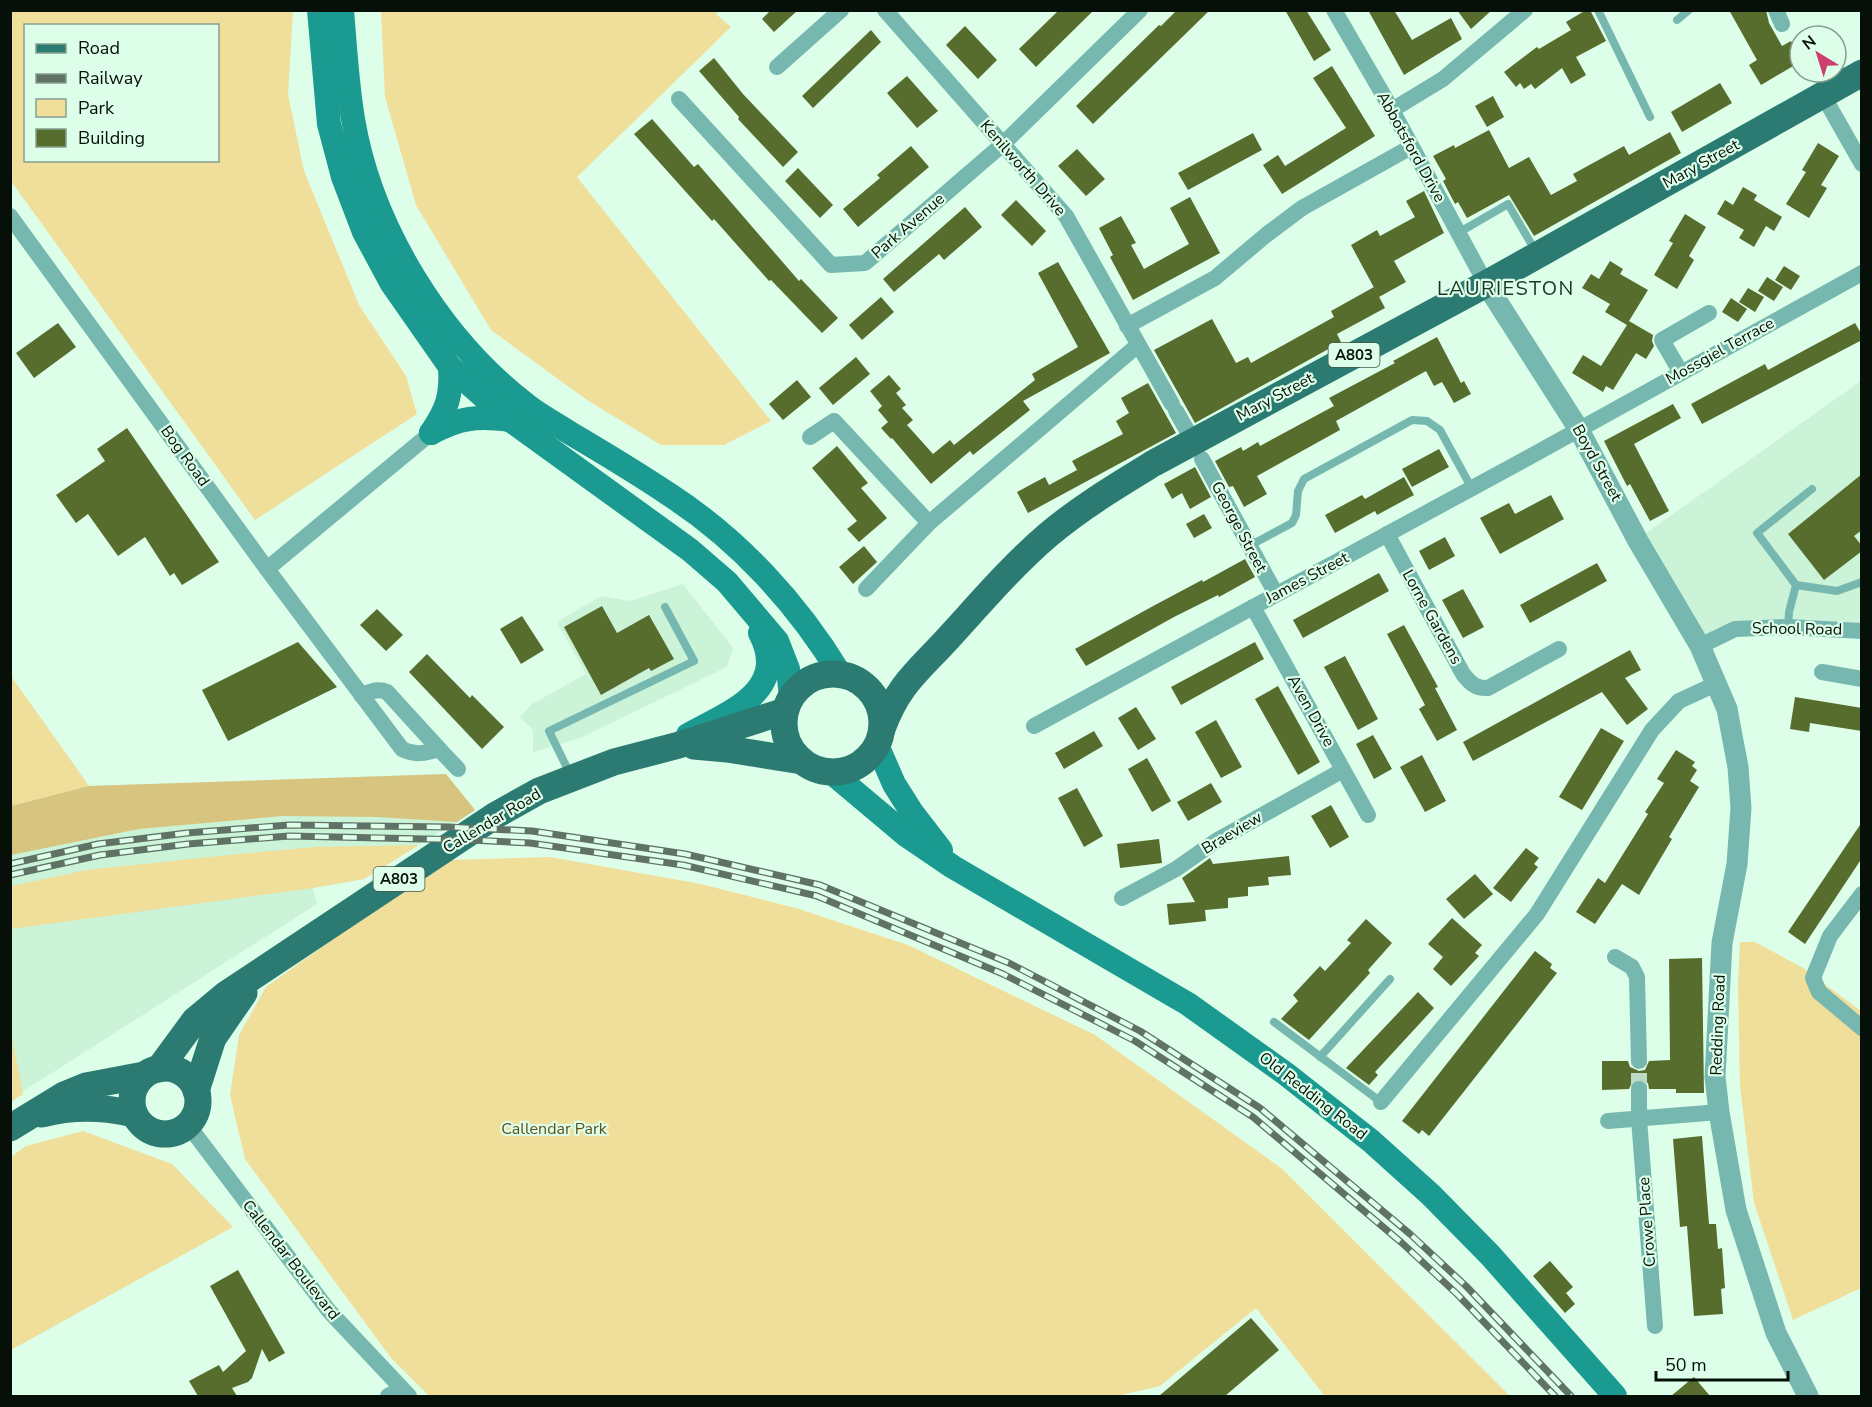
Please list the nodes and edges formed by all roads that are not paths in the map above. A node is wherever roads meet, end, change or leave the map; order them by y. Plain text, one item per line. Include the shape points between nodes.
1 (319, 10) edge
2 (342, 10) edge
3 (841, 10) edge
4 (885, 10) edge
5 (1140, 10) edge
6 (1334, 10) edge
7 (1525, 10) edge
8 (1598, 10) edge
9 (1689, 10) edge
10 (1677, 20) dead end
11 (777, 67) dead end
12 (1862, 73) edge
13 (679, 99) dead end
14 (1826, 101) junction
15 (1392, 110) junction
16 (1650, 117) dead end
17 (1003, 144) junction
18 (1411, 147) junction
19 (1862, 164) edge
20 (10, 216) edge
21 (1458, 233) junction
22 (1537, 255) junction
23 (1862, 273) edge
24 (1486, 284) junction
25 (1709, 313) dead end
26 (1127, 326) junction
27 (1138, 345) junction
28 (450, 367) junction
29 (1681, 373) junction
30 (510, 420) junction
31 (1578, 428) junction
32 (431, 433) junction
33 (810, 437) dead end
34 (1198, 450) junction
35 (1471, 487) junction
36 (1812, 489) dead end
37 (929, 524) junction
38 (1387, 534) junction
39 (1249, 546) junction
40 (267, 569) junction
41 (1862, 582) edge
42 (1796, 585) junction
43 (866, 589) dead end
44 (1276, 594) junction
45 (1253, 606) junction
46 (665, 607) dead end
47 (1788, 627) junction
48 (1862, 631) edge
49 (770, 639) junction
50 (1700, 646) junction
51 (1559, 649) dead end
52 (922, 664) junction
53 (1822, 672) dead end
54 (849, 677) junction
55 (1862, 679) edge
56 (1716, 684) junction
57 (361, 695) junction
58 (788, 704) junction
59 (1034, 726) dead end
60 (880, 737) junction
61 (678, 745) junction
62 (439, 748) junction
63 (651, 753) junction
64 (802, 761) junction
65 (458, 769) dead end
66 (1343, 770) junction
67 (831, 772) junction
68 (572, 777) junction
69 (1368, 815) dead end
70 (954, 867) junction
71 (1862, 894) edge
72 (1122, 898) dead end
73 (1616, 957) dead end
74 (261, 970) junction
75 (1390, 979) dead end
76 (1274, 1022) dead end
77 (1862, 1028) edge
78 (1320, 1057) junction
79 (1639, 1061) tunnel mouth
80 (152, 1072) junction
81 (1639, 1089) tunnel mouth
82 (196, 1091) junction
83 (1381, 1102) joint
84 (1719, 1112) junction
85 (134, 1114) junction
86 (1639, 1119) junction
87 (1608, 1121) dead end
88 (17, 1123) edge
89 (188, 1125) junction
90 (1655, 1326) dead end
91 (400, 1394) edge
92 (1615, 1396) edge
93 (1808, 1396) edge

1 - 28 main road via 329,124 351,199 392,284
2 - 54 main road via 353,120 385,223 411,273 468,352 528,406 671,495 723,533 806,622
3 - 11 street
4 - 17 street, Kenilworth Drive
5 - 17 street, Park Avenue
6 - 15 street, Abbotsford Drive
7 - 15 street via 1443,80
8 - 16 lane
9 - 10 lane
12 - 14 main road, A803
13 - 17 street, Park Avenue via 831,265 866,263
14 - 19 street
14 - 22 main road, Mary Street / A803
15 - 18 street, Abbotsford Drive
17 - 26 street, Kenilworth Drive via 1065,216
18 - 21 street, Abbotsford Drive
18 - 26 street via 1302,208 1215,278
20 - 40 street, Bog Road
21 - 22 lane via 1508,204
21 - 24 street, Abbotsford Drive
22 - 24 main road, Mary Street / A803
23 - 29 street, Mossgiel Terrace
24 - 31 street, Boyd Street
24 - 34 main road, Mary Street / A803
25 - 29 street via 1662,340
26 - 27 street, Kenilworth Drive
27 - 34 street, Kenilworth Drive
27 - 37 street
28 - 30 main road
28 - 32 main road via 452,388 448,406
29 - 31 street, Mossgiel Terrace
30 - 32 main road via 466,419
30 - 49 main road via 710,566
31 - 35 street, James Street
31 - 50 street, Boyd Street
32 - 40 street
33 - 37 street via 834,421
34 - 39 street, George Street
34 - 52 main road, Mary Street / A803 via 1105,494 1048,535
35 - 38 street, James Street
35 - 39 lane via 1440,430 1427,421 1412,420 1304,479 1292,523
36 - 42 lane via 1757,533
37 - 43 street
38 - 44 street, James Street
38 - 51 street, Lorne Gardens via 1470,683 1480,689 1488,688
39 - 44 street, George Street
40 - 57 street, Bog Road
41 - 42 lane via 1837,591
42 - 47 lane
44 - 45 street, James Street
45 - 59 street, James Street
45 - 66 street, Aven Drive
46 - 68 lane via 694,661 549,731
47 - 48 street, School Road
47 - 50 street, School Road via 1735,629
49 - 58 main road via 788,669
49 - 63 main road via 767,675 760,690 720,717
50 - 56 street, Redding Road
52 - 54 main road, Mary Street / A803 via 876,681
52 - 60 main road, Mary Street / A803 via 891,705
53 - 55 street
54 - 58 main road, A803 via 824,674 812,678 801,685
54 - 60 main road via 871,690 878,702 882,714
56 - 83 street via 1679,701 1652,730 1537,914
56 - 84 street, Redding Road via 1732,733 1741,808 1737,864 1722,943 1715,1077
57 - 62 street via 381,689 387,692
57 - 62 street, Bog Road via 402,749 418,754
58 - 61 main road, Callendar Road / A803
58 - 64 main road via 786,738
60 - 67 main road, A803 via 867,759 844,771
60 - 70 main road, Old Redding Road via 894,784
61 - 63 main road, Callendar Road / A803
61 - 64 main road, Callendar Road / A803
62 - 65 street
63 - 68 main road, Callendar Road / A803
64 - 67 main road, A803
66 - 69 street, Aven Drive
66 - 72 street, Braeview
67 - 70 main road, Old Redding Road via 906,835
68 - 74 main road, Callendar Road / A803 via 496,814
70 - 92 main road, Old Redding Road via 1188,1004 1371,1141 1490,1255
71 - 77 street via 1830,936 1813,978 1820,992
73 - 79 street via 1632,968 1637,977
74 - 80 main road, Callendar Road / A803 via 195,1020
74 - 82 main road, Callendar Road / A803 via 213,1038
75 - 78 lane
76 - 78 lane
78 - 83 lane
80 - 82 main road via 178,1071
80 - 85 main road, A803 via 137,1083 133,1093
80 - 88 main road via 86,1086
81 - 86 street, Crowe Place
82 - 89 main road, A803 via 197,1109
84 - 86 street
84 - 93 street, Redding Road via 1736,1210 1776,1333
85 - 88 main road via 106,1109 48,1112
85 - 89 main road via 154,1133 172,1134
86 - 87 street
86 - 90 street, Crowe Place
89 - 91 street, Callendar Boulevard via 329,1311

